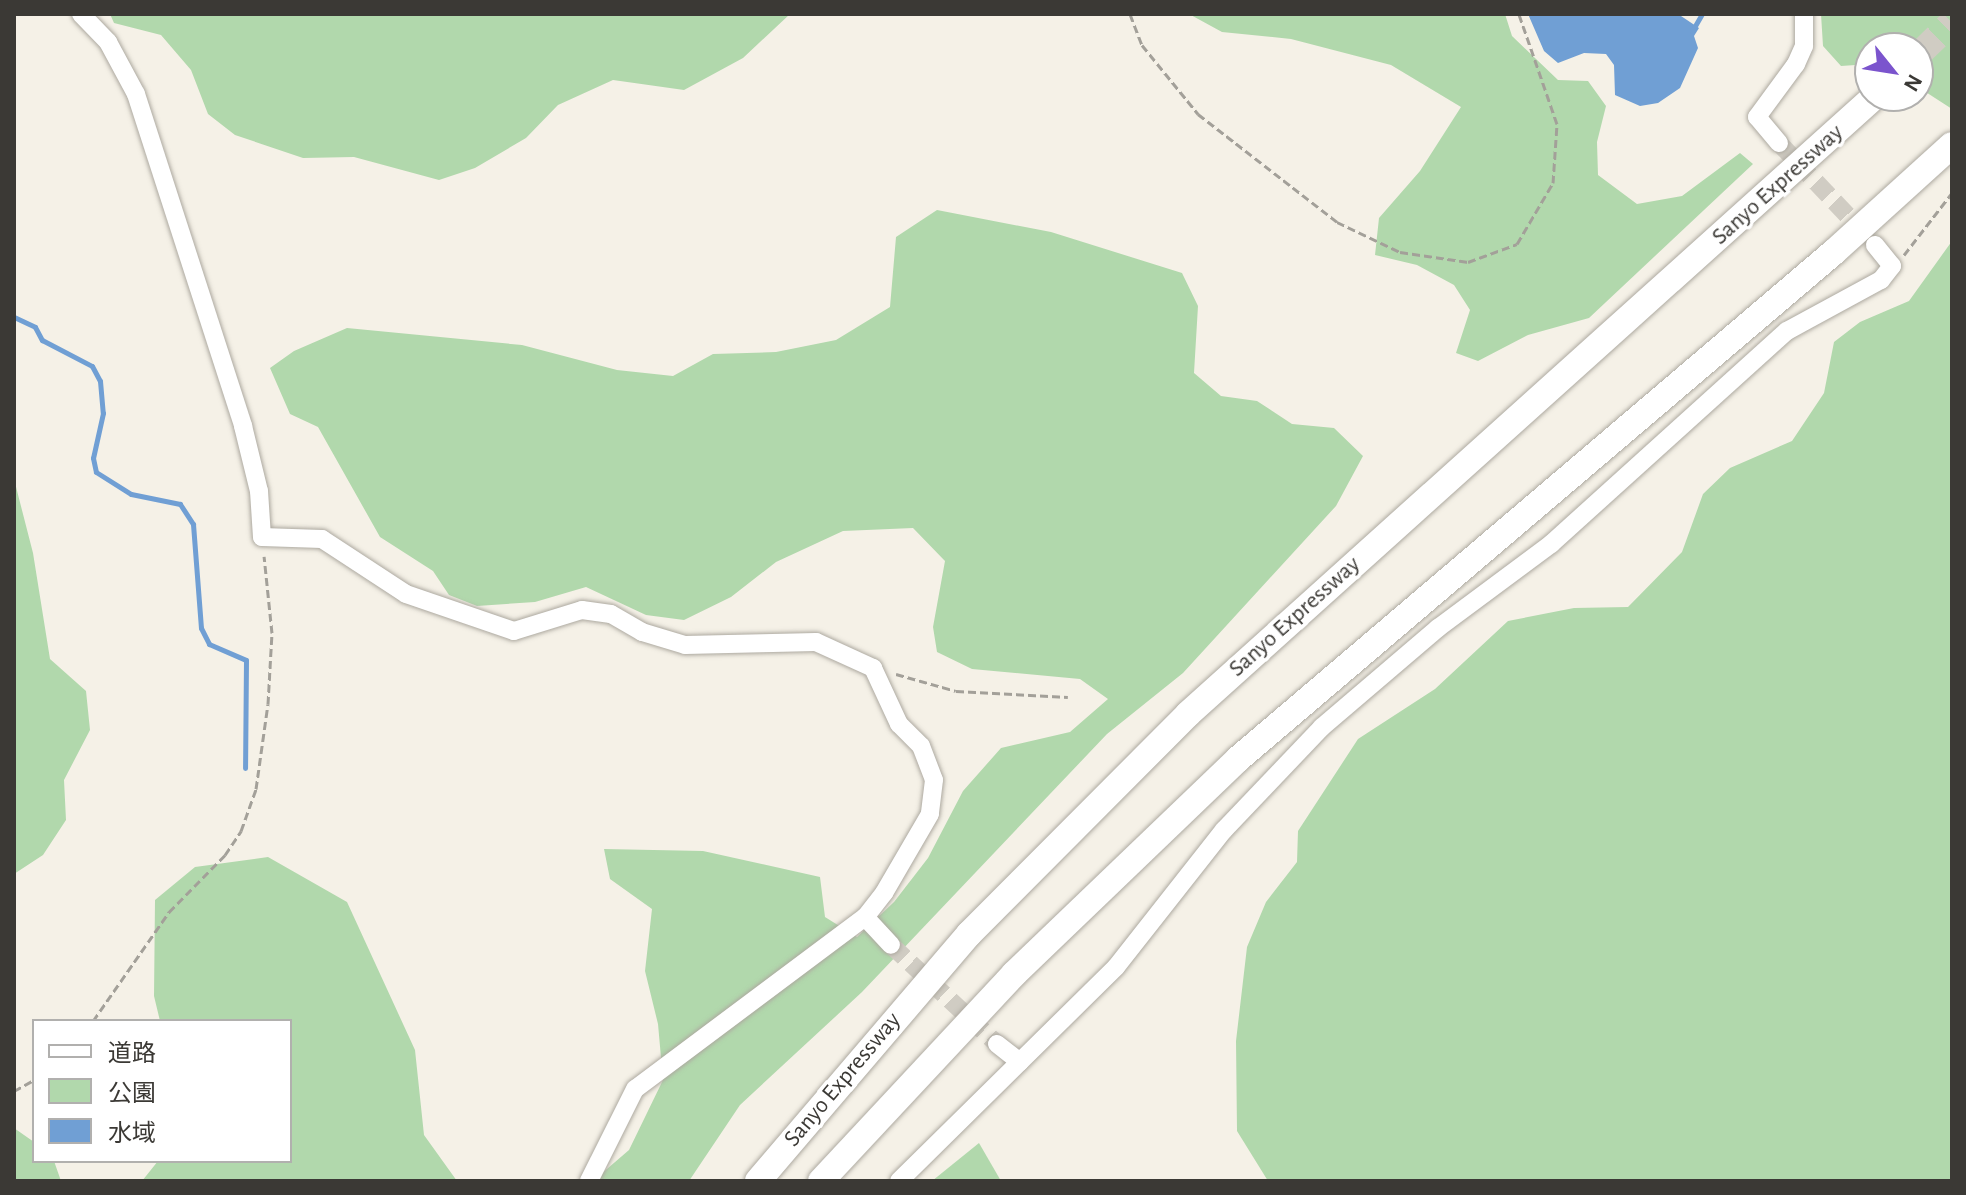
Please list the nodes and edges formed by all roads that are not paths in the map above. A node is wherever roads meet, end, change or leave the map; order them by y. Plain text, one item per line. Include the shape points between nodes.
1 (81, 14) edge
2 (1804, 14) edge
3 (1857, 112) edge
4 (1779, 143) tunnel mouth
5 (1952, 145) edge
6 (1875, 245) tunnel mouth
7 (865, 917) junction
8 (891, 945) tunnel mouth
9 (997, 1044) tunnel mouth
10 (1020, 1062) junction
11 (589, 1181) edge
12 (758, 1181) edge
13 (821, 1181) edge
14 (899, 1181) edge

1 - 7 street via 108,42 136,94 243,426 259,491 262,537 322,539 406,594 514,631 582,610 611,614 642,632 685,645 816,642 861,658 873,668 899,724 921,746 934,780 930,814
2 - 4 street via 1804,46 1796,64 1757,117
3 - 12 highway, Sanyo Expressway via 1188,714 969,934
5 - 13 highway, Sanyo Expressway via 1811,272 1227,769 1014,974
6 - 10 street via 1892,266 1881,280 1787,331 1551,544 1438,628 1322,727 1224,830 1116,967
7 - 8 street
7 - 11 street via 635,1089
9 - 10 street
10 - 14 street

